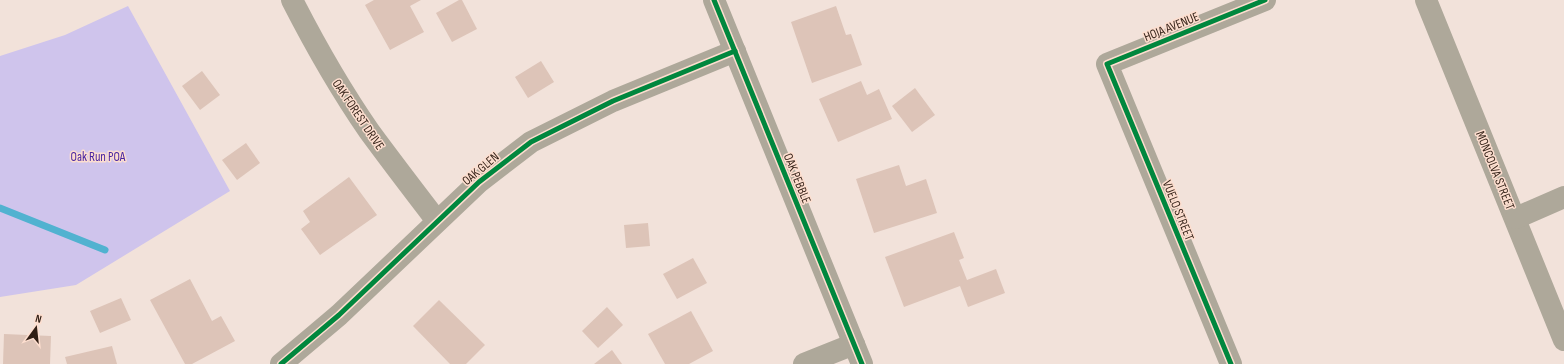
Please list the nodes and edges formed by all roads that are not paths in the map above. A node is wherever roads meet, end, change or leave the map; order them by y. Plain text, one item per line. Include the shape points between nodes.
1 (292, 0) edge
2 (714, 0) edge
3 (1265, 0) edge
4 (1426, 0) edge
5 (735, 52) junction
6 (1108, 64) joint
7 (1564, 197) edge
8 (1516, 218) junction
9 (437, 221) junction
10 (1564, 340) edge
11 (854, 344) junction
12 (281, 364) edge
13 (804, 364) edge
14 (862, 364) edge
15 (1231, 364) edge

1 - 9 street, OAK FOREST DRIVE via 350,102
2 - 5 street, OAK PEBBLE
3 - 6 street, HOJA AVENUE
4 - 8 street, MONCOLVA STREET
5 - 9 street, OAK GLEN via 613,101 537,138 501,164
5 - 11 street, OAK PEBBLE
6 - 15 street, VUELO STREET
7 - 8 street
8 - 10 street, MONCOLVA STREET
9 - 12 street, OAK GLEN via 339,315
11 - 13 street
11 - 14 street, OAK PEBBLE

